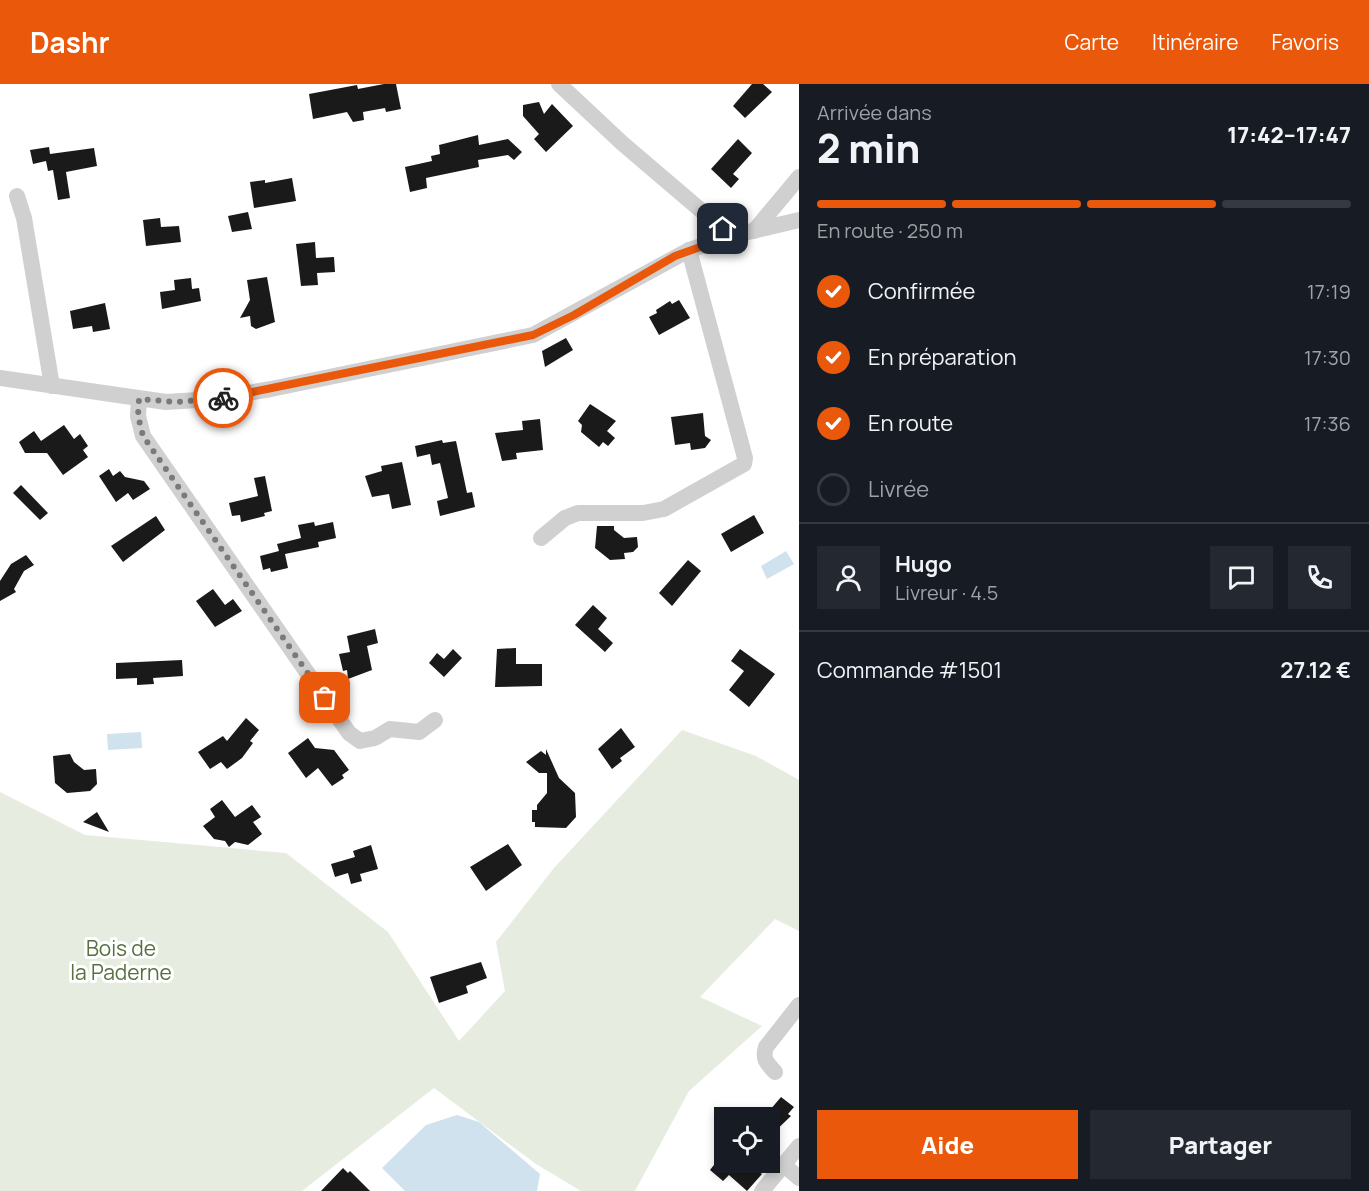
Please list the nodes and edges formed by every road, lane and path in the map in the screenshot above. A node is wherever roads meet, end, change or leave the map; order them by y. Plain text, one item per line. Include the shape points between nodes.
1 (559, 84) edge
2 (799, 177) edge
3 (17, 196) dead end
4 (799, 220) edge
5 (754, 231) junction
6 (731, 236) junction
7 (689, 250) junction
8 (0, 378) edge
9 (52, 386) junction
10 (139, 399) junction
11 (540, 538) dead end
12 (435, 720) dead end
13 (799, 1005) edge
14 (775, 1072) dead end
15 (799, 1146) edge
16 (784, 1165) junction
17 (799, 1178) edge
18 (762, 1191) edge

1 - 6 street
2 - 5 street
3 - 9 street
4 - 5 street
5 - 6 street
6 - 7 street
7 - 10 street via 559,323 520,339 232,397 177,402
7 - 11 street via 744,464 664,509 643,513 578,513
8 - 9 street
9 - 10 street
10 - 12 street via 143,436 349,733 366,741 390,729 419,732
13 - 14 street via 766,1047 766,1062
15 - 16 street
16 - 17 street
16 - 18 street

